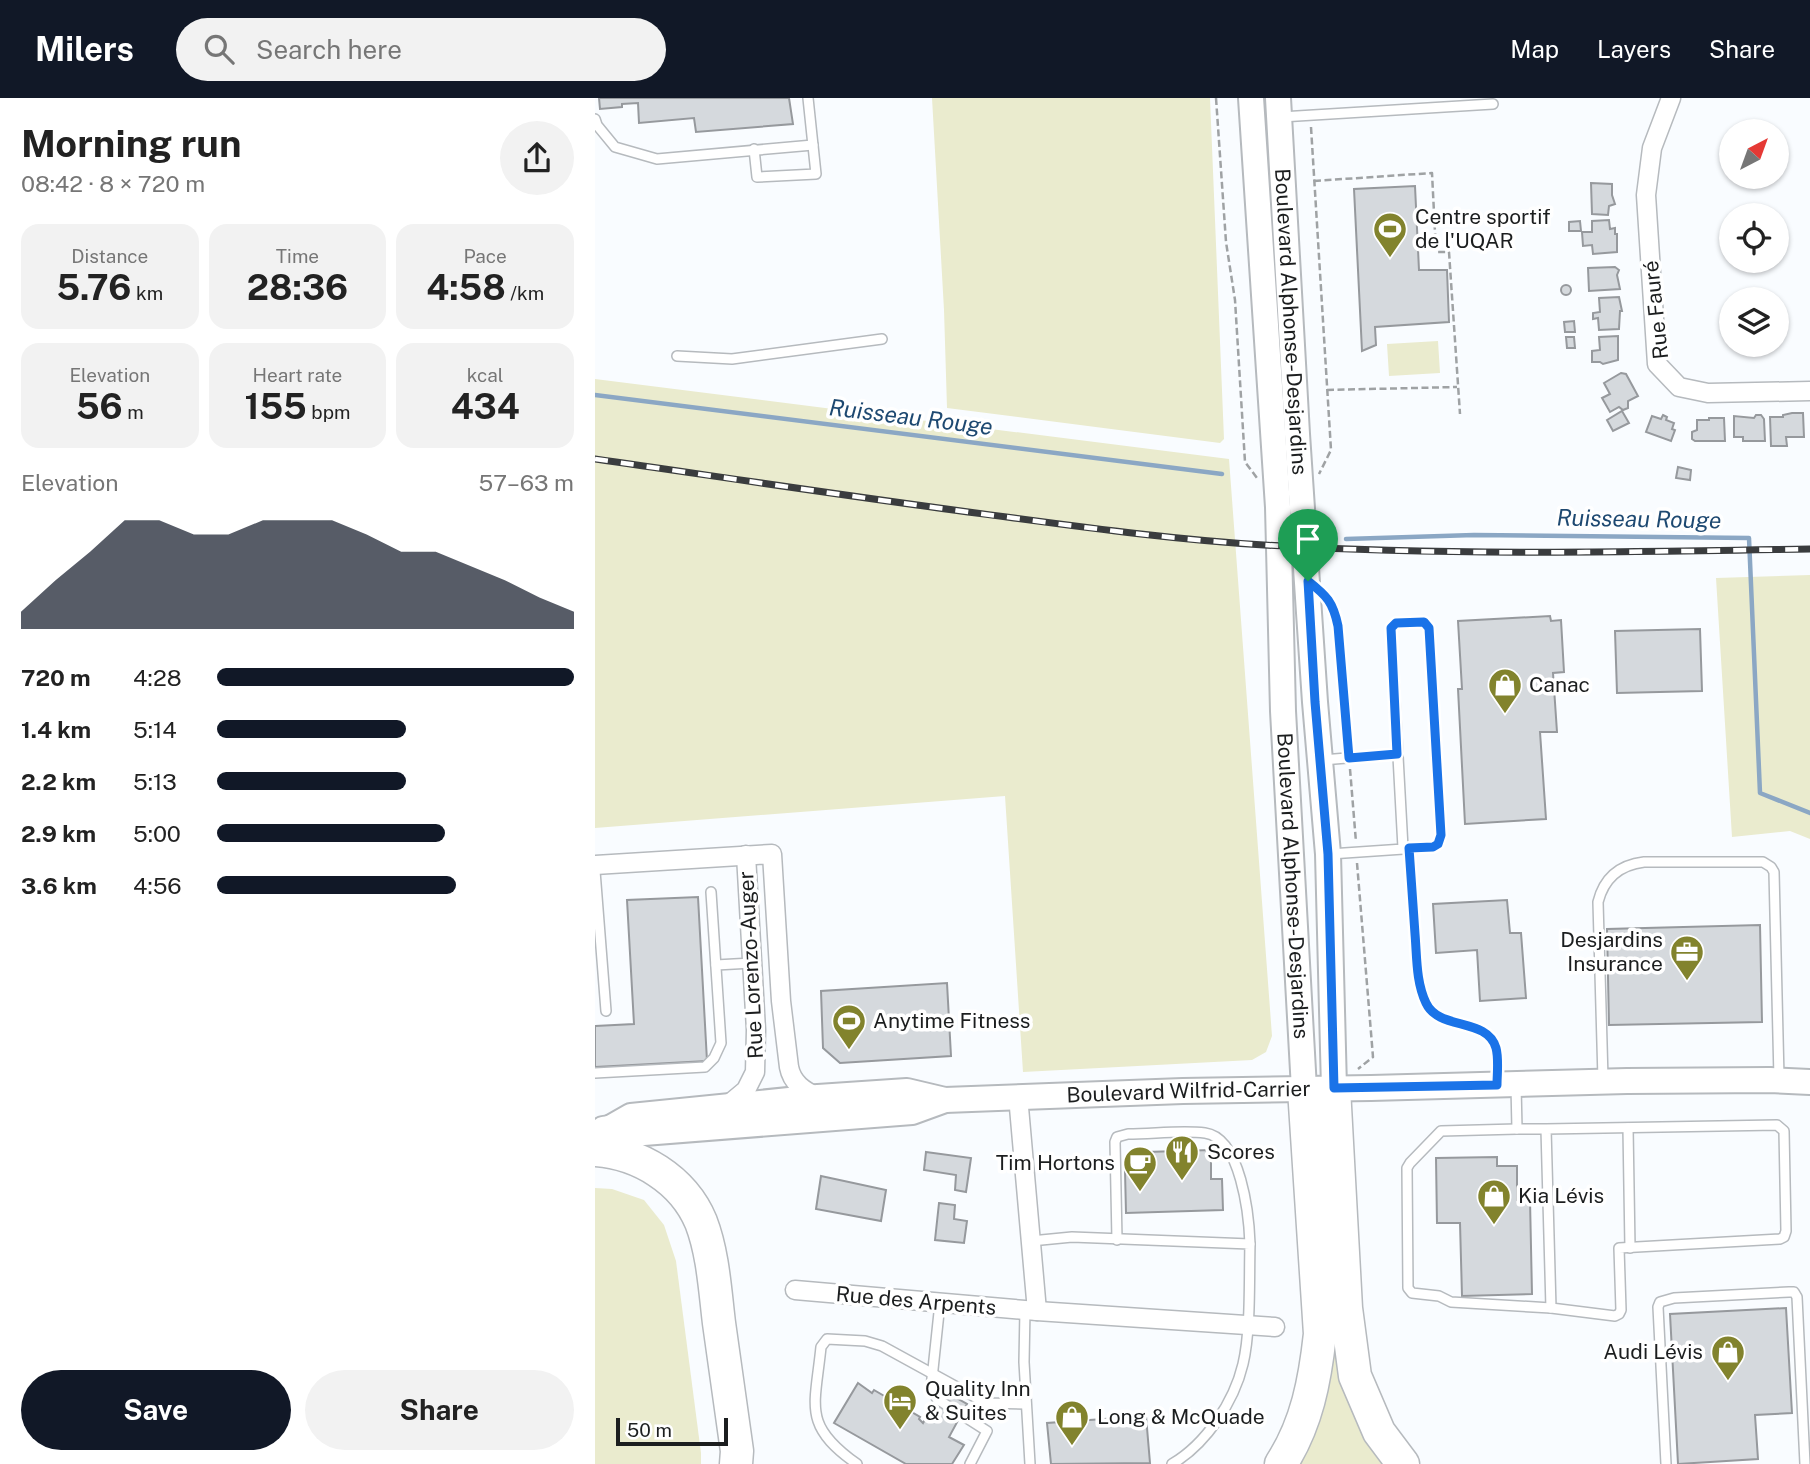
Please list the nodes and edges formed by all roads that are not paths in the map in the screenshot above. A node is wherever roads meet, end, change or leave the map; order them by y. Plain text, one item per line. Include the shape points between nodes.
1 (808, 98) edge
2 (1251, 98) edge
3 (1671, 98) edge
4 (1493, 104) dead end
5 (1279, 108) edge
6 (595, 119) edge
7 (813, 145) junction
8 (754, 149) junction
9 (882, 339) dead end
10 (677, 356) dead end
11 (1810, 391) edge
12 (1397, 754) junction
13 (1321, 760) junction
14 (1406, 848) junction
15 (1328, 854) junction
16 (745, 855) junction
17 (595, 865) edge
18 (595, 871) edge
19 (711, 892) dead end
20 (752, 963) junction
21 (716, 965) junction
22 (606, 1011) dead end
23 (595, 1073) edge
24 (1779, 1080) junction
25 (1603, 1082) junction
26 (1810, 1083) edge
27 (1507, 1085) junction
28 (1319, 1089) junction
29 (818, 1097) junction
30 (1018, 1097) junction
31 (945, 1100) junction
32 (728, 1105) junction
33 (1628, 1128) junction
34 (1517, 1129) junction
35 (1546, 1129) junction
36 (600, 1136) edge
37 (1117, 1240) junction
38 (1029, 1241) junction
39 (1250, 1244) junction
40 (1630, 1248) junction
41 (795, 1290) dead end
42 (940, 1303) junction
43 (1551, 1308) junction
44 (1031, 1310) junction
45 (1247, 1325) junction
46 (1275, 1327) dead end
47 (932, 1373) junction
48 (1026, 1404) junction
49 (1807, 1445) edge
50 (736, 1464) edge
51 (857, 1464) edge
52 (970, 1464) edge
53 (1030, 1464) edge
54 (1172, 1464) edge
55 (1282, 1464) edge
56 (1403, 1464) edge
57 (1666, 1464) edge
58 (1805, 1464) edge

1 - 7 lane
2 - 28 main road, Boulevard Alphonse-Desjardins via 1278,500 1283,711
3 - 11 street, Rue Fauré via 1652,148 1646,195 1657,364 1679,387 1708,394
4 - 5 lane via 1310,115
5 - 13 main road, Boulevard Alphonse-Desjardins
6 - 8 lane via 615,147 657,159
7 - 8 lane
7 - 8 lane via 816,174 757,177
9 - 10 lane via 732,359
12 - 13 lane
12 - 14 lane
12 - 14 lane via 1391,628 1396,623 1424,622 1429,628 1441,835 1433,847
13 - 15 main road, Boulevard Alphonse-Desjardins
14 - 15 lane
14 - 27 lane via 1424,998 1432,1013 1472,1027 1493,1041
15 - 28 main road, Boulevard Alphonse-Desjardins
16 - 17 street
16 - 20 street, Rue Lorenzo-Auger
16 - 29 street, Rue Lorenzo-Auger via 772,854 790,1074
18 - 22 lane
19 - 21 lane
20 - 21 lane
20 - 32 street, Rue Lorenzo-Auger via 755,1072 746,1090
21 - 23 lane via 721,1043 705,1067
24 - 25 main road, Boulevard Wilfrid-Carrier
24 - 25 lane via 1771,867 1763,862 1644,862 1618,870 1607,880 1598,902
24 - 26 main road, Boulevard Wilfrid-Carrier
25 - 27 main road, Boulevard Wilfrid-Carrier
27 - 28 main road, Boulevard Wilfrid-Carrier
27 - 34 lane
28 - 30 main road, Boulevard Wilfrid-Carrier
28 - 55 highway via 1320,1334 1307,1408
28 - 56 highway via 1355,1376 1379,1432
29 - 31 main road, Boulevard Wilfrid-Carrier via 907,1091
29 - 32 main road, Boulevard Wilfrid-Carrier
30 - 31 main road, Boulevard Wilfrid-Carrier
30 - 38 street
31 - 36 main road, Boulevard Wilfrid-Carrier via 912,1112
32 - 36 main road, Boulevard Wilfrid-Carrier via 631,1116
33 - 35 lane
33 - 40 lane
33 - 40 lane via 1777,1125 1784,1131 1786,1231 1780,1239
34 - 35 lane
34 - 43 lane via 1441,1131 1407,1168 1408,1288 1412,1293 1451,1302
35 - 43 lane
36 - 50 highway via 677,1186 701,1221 717,1305
37 - 38 lane via 1072,1237
37 - 39 lane
37 - 39 lane via 1117,1137 1207,1133 1232,1155 1247,1211
38 - 44 street
39 - 45 lane
40 - 43 lane via 1619,1248 1619,1314
41 - 42 street, Rue des Arpents
42 - 44 street, Rue des Arpents
42 - 47 lane
44 - 45 street, Rue des Arpents
44 - 48 lane
45 - 46 street, Rue des Arpents
45 - 54 lane via 1243,1365 1226,1404 1195,1447
47 - 48 lane via 986,1403
47 - 51 lane via 873,1343 833,1338 823,1343 816,1419 838,1450
47 - 52 lane via 931,1388 937,1399 987,1431
48 - 53 lane
49 - 57 lane via 1794,1292 1665,1300 1658,1307
49 - 58 lane

